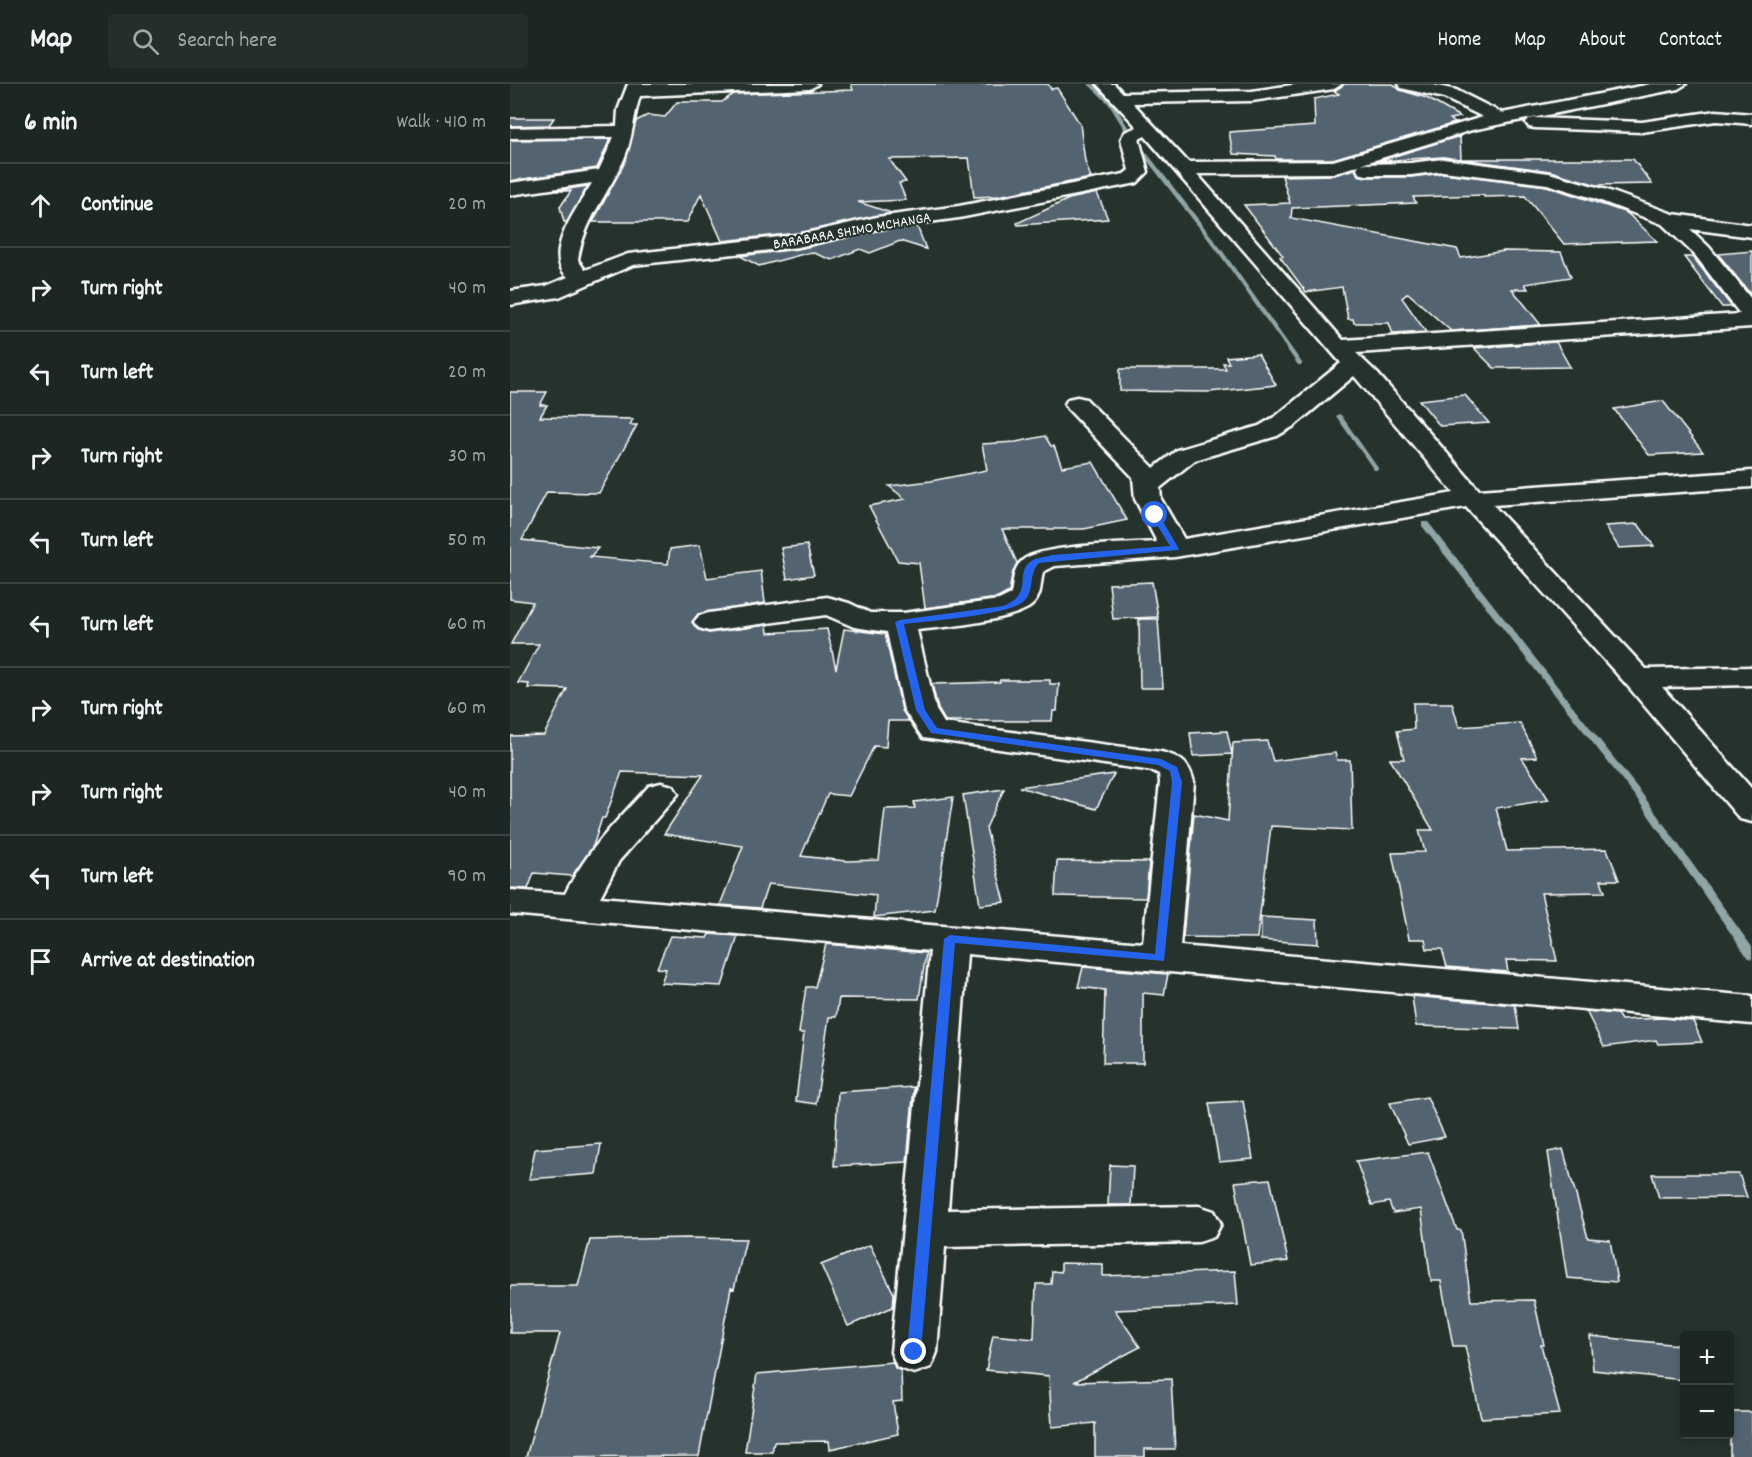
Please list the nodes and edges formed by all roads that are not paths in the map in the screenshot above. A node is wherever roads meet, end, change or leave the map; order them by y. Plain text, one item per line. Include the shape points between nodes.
1 (810, 84) edge
2 (1334, 84) edge
3 (1407, 84) edge
4 (1678, 84) edge
5 (634, 88) edge
6 (1111, 91) edge
7 (1505, 118) junction
8 (1752, 119) edge
9 (1148, 128) junction
10 (625, 131) junction
11 (510, 133) edge
12 (1334, 167) junction
13 (1181, 168) junction
14 (606, 175) junction
15 (510, 189) edge
16 (1669, 220) junction
17 (1752, 231) edge
18 (583, 279) junction
19 (1744, 291) edge
20 (510, 298) edge
21 (1752, 318) edge
22 (1346, 356) junction
23 (1077, 404) dead end
24 (1752, 479) edge
25 (1148, 485) junction
26 (1472, 498) junction
27 (1175, 549) junction
28 (709, 622) dead end
29 (900, 622) junction
30 (1752, 676) edge
31 (1638, 678) junction
32 (661, 794) dead end
33 (1752, 811) edge
34 (510, 902) edge
35 (577, 908) junction
36 (950, 939) junction
37 (1160, 958) junction
38 (1752, 1010) edge
39 (1198, 1224) dead end
40 (926, 1229) junction
41 (914, 1352) dead end

1 - 5 street
2 - 6 street via 1252,96
3 - 7 street via 1450,94
4 - 7 street
5 - 10 street
6 - 9 street
7 - 8 street via 1621,127 1716,116
7 - 12 street via 1438,134
9 - 13 street
9 - 18 street, BARABARA SHIMO MCHANGA via 1131,136 1139,172 1130,179 959,212 877,223 798,241 640,258
10 - 11 street
10 - 14 street
12 - 13 street
12 - 16 street via 1386,170 1439,165 1549,179
13 - 22 street
14 - 15 street
14 - 18 street via 571,239 568,260 572,270
16 - 17 street
16 - 19 street
18 - 20 street, BARABARA SHIMO MCHANGA via 539,295
19 - 21 street
21 - 22 street
22 - 25 street via 1285,421 1268,431 1186,455
22 - 26 street
23 - 25 street via 1146,475
24 - 26 street
25 - 27 street via 1148,499
26 - 27 street
26 - 31 street
27 - 29 street via 1036,561 1029,569 1024,596 1018,603
28 - 29 street via 827,606 868,622
29 - 37 street via 920,710 934,731 1161,762 1174,770 1177,782
30 - 31 street
31 - 33 street
32 - 35 street via 607,853
34 - 35 street
35 - 36 street
36 - 37 street
36 - 40 street
37 - 38 street via 1480,983
39 - 40 street
40 - 41 street

